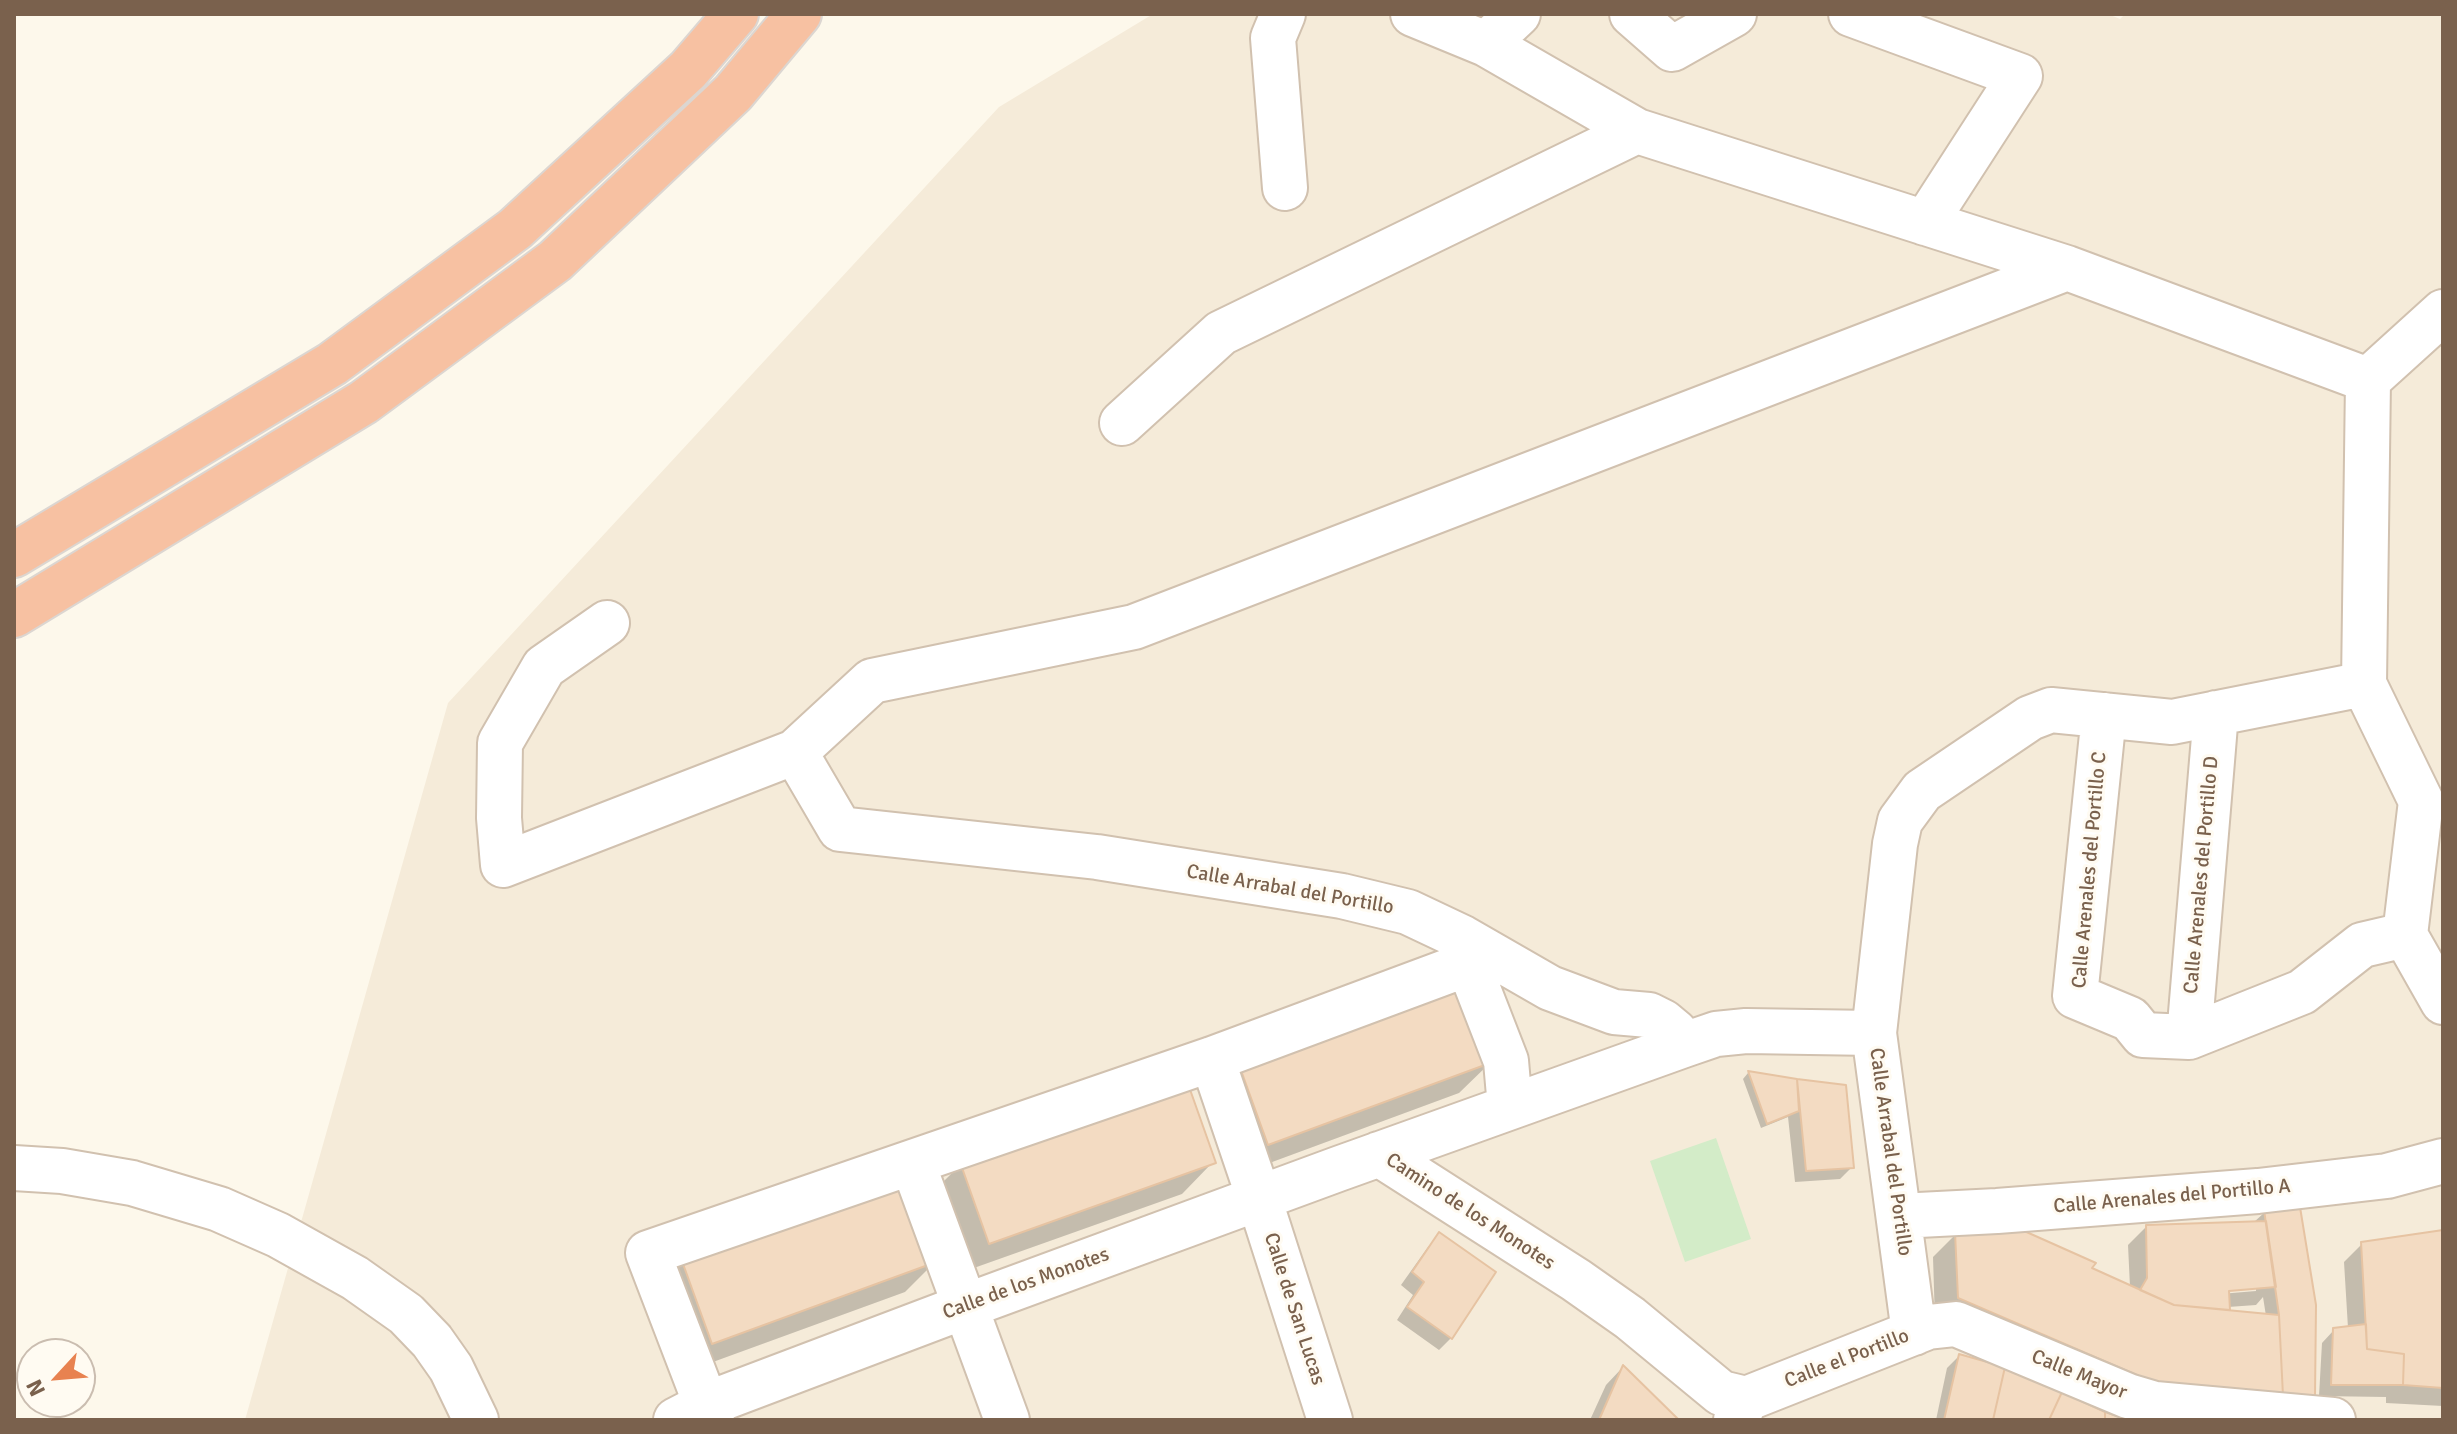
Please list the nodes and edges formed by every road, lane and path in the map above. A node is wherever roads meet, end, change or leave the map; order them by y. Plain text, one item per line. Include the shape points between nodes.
1 (736, 14) edge
2 (799, 14) edge
3 (1283, 14) edge
4 (1413, 14) edge
5 (1518, 14) edge
6 (1632, 14) edge
7 (1734, 14) edge
8 (1851, 14) edge
9 (1486, 44) junction
10 (1637, 131) junction
11 (1285, 188) dead end
12 (1925, 223) junction
13 (2067, 268) junction
14 (2443, 312) edge
15 (2368, 380) junction
16 (1122, 423) dead end
17 (14, 555) edge
18 (14, 615) edge
19 (607, 623) dead end
20 (2364, 684) junction
21 (2216, 713) junction
22 (2104, 715) junction
23 (795, 752) junction
24 (2405, 935) junction
25 (2443, 1002) edge
26 (1874, 1033) junction
27 (2189, 1037) junction
28 (1684, 1045) junction
29 (1212, 1059) junction
30 (1510, 1107) junction
31 (1379, 1154) junction
32 (2443, 1161) edge
33 (913, 1164) junction
34 (14, 1168) edge
35 (1259, 1198) junction
36 (1899, 1216) junction
37 (966, 1306) junction
38 (1971, 1331) joint
39 (1914, 1333) junction
40 (1741, 1410) edge
41 (698, 1415) edge
42 (476, 1420) edge
43 (1007, 1420) edge
44 (1330, 1420) edge
45 (2333, 1420) edge

1 - 17 highway via 688,70 515,229 332,364
2 - 18 highway via 733,93 555,261 364,402
3 - 11 street via 1273,38
4 - 9 street
5 - 9 street
6 - 7 street via 1672,49
8 - 12 street via 2020,76
9 - 10 street
10 - 12 street
10 - 16 street via 1221,333
12 - 13 street
13 - 15 street
13 - 23 street via 1134,627 872,681
14 - 15 street
15 - 20 street
19 - 23 street via 544,667 500,743 503,865
20 - 21 street
20 - 24 street via 2421,801
21 - 22 street via 2172,722
21 - 27 street, Calle Arenales del Portillo D
22 - 26 street via 2051,710 2030,718 1922,791 1910,805 1895,844
22 - 27 street, Calle Arenales del Portillo C via 2075,996 2130,1019 2143,1035
23 - 28 street, Calle Arrabal del Portillo via 840,829 1097,857 1342,896 1408,912 1550,988 1614,1012 1649,1015 1675,1032
24 - 25 street
24 - 27 street, Calle Arenales del Portillo C via 2362,945 2302,992
26 - 28 street, Calle Arrabal del Portillo via 1746,1031
26 - 36 street, Calle Arrabal del Portillo
28 - 30 street, Camino de los Monotes
29 - 30 street via 1462,966 1473,976 1506,1061
29 - 33 street
29 - 35 street, Calle de San Lucas
30 - 31 street, Camino de los Monotes
31 - 35 street, Calle de los Monotes
31 - 40 street, Camino de los Monotes via 1630,1318
32 - 36 street, Calle Arenales del Portillo A via 2387,1176 2258,1191
33 - 37 street
33 - 41 street via 648,1253
34 - 42 street via 132,1183 219,1209 278,1235 406,1314 451,1368
35 - 37 street, Calle de los Monotes
35 - 44 street, Calle de San Lucas
36 - 39 street, Calle Arrabal del Portillo
37 - 41 street, Calle de los Monotes
37 - 43 street
38 - 39 street, Calle el Portillo via 1943,1324
38 - 45 street, Calle Mayor via 2155,1404
39 - 40 street, Calle el Portillo

